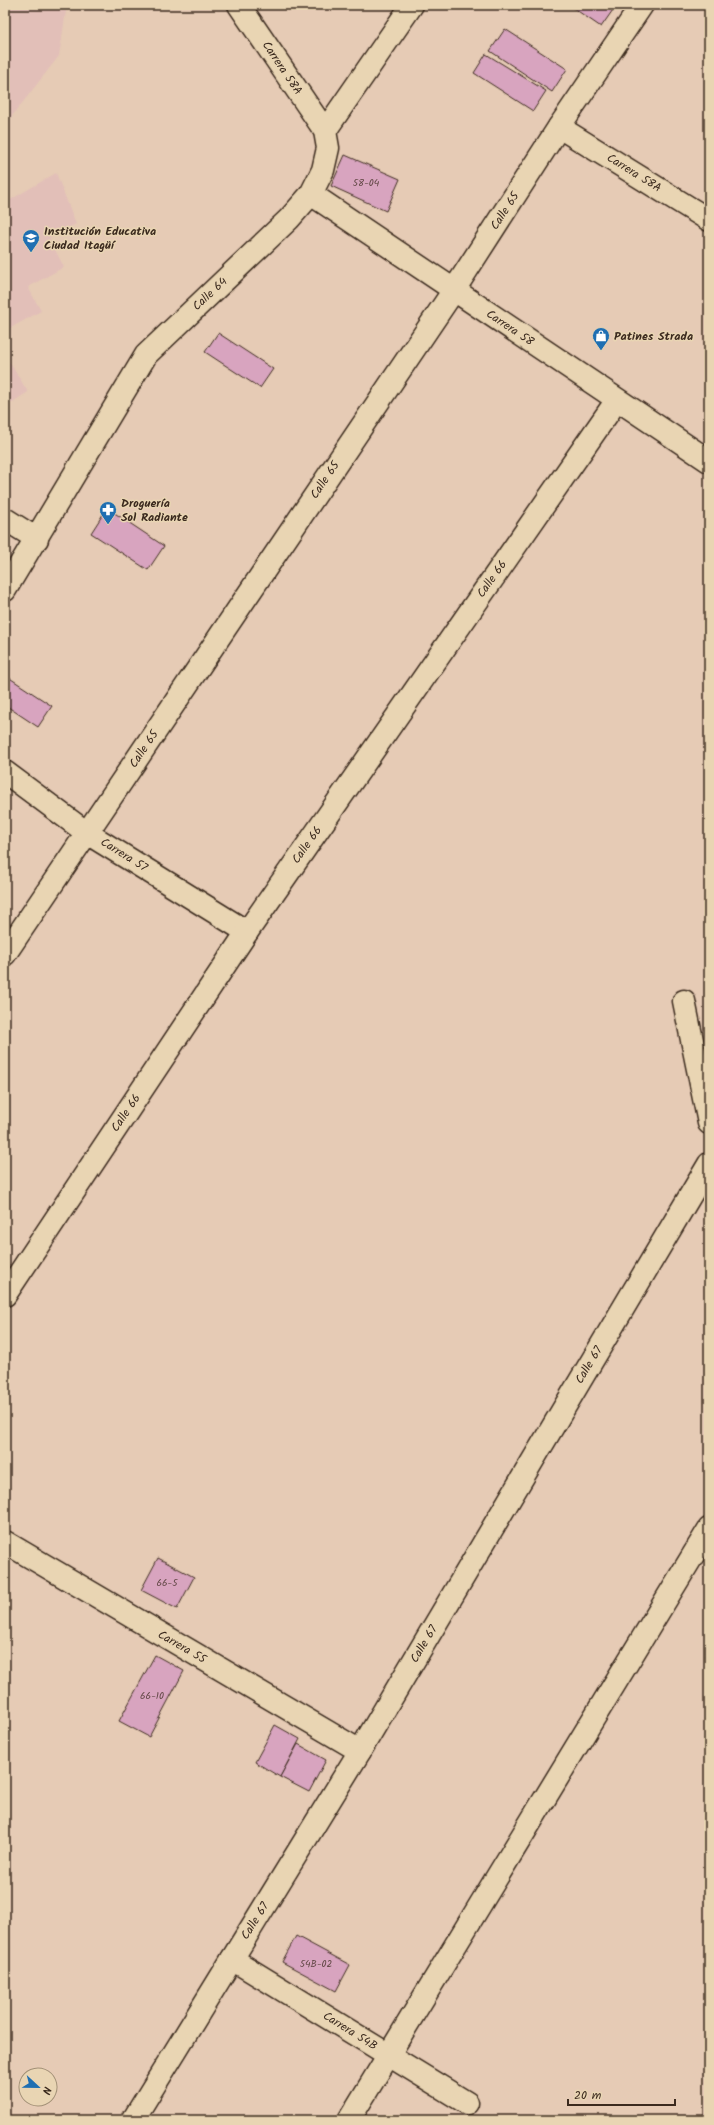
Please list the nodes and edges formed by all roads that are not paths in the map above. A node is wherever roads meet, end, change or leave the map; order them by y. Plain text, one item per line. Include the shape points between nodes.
1 (239, 5) edge
2 (412, 5) edge
3 (642, 5) edge
4 (559, 127) junction
5 (325, 131) junction
6 (311, 194) junction
7 (709, 220) edge
8 (454, 290) junction
9 (617, 400) junction
10 (709, 461) edge
11 (5, 519) edge
12 (37, 539) junction
13 (5, 590) edge
14 (5, 772) edge
15 (87, 833) junction
16 (247, 932) junction
17 (5, 954) edge
18 (684, 1001) dead end
19 (709, 1123) edge
20 (709, 1164) edge
21 (5, 1295) edge
22 (709, 1530) edge
23 (5, 1542) edge
24 (360, 1751) junction
25 (232, 1959) junction
26 (389, 2055) junction
27 (467, 2104) dead end
28 (133, 2120) edge
29 (349, 2120) edge

1 - 5 street, Carrera 58A
2 - 5 street
3 - 4 street, Calle 65
4 - 7 street, Carrera 58A
4 - 8 street, Calle 65
5 - 6 street, Calle 64 via 328,148
6 - 8 street, Carrera 58
6 - 12 street, Calle 64 via 289,219 146,355
8 - 9 street, Carrera 58
8 - 15 street, Calle 65
9 - 10 street, Carrera 58
9 - 16 street, Calle 66
11 - 12 street
12 - 13 street, Calle 64
14 - 15 street, Carrera 57
15 - 16 street, Carrera 57
15 - 17 street, Calle 65
16 - 21 street, Calle 66
18 - 19 street
20 - 24 street, Calle 67
22 - 26 street
23 - 24 street, Carrera 55
24 - 25 street, Calle 67
25 - 26 street, Carrera 54B
25 - 28 street, Calle 67
26 - 27 street, Carrera 54B
26 - 29 street

